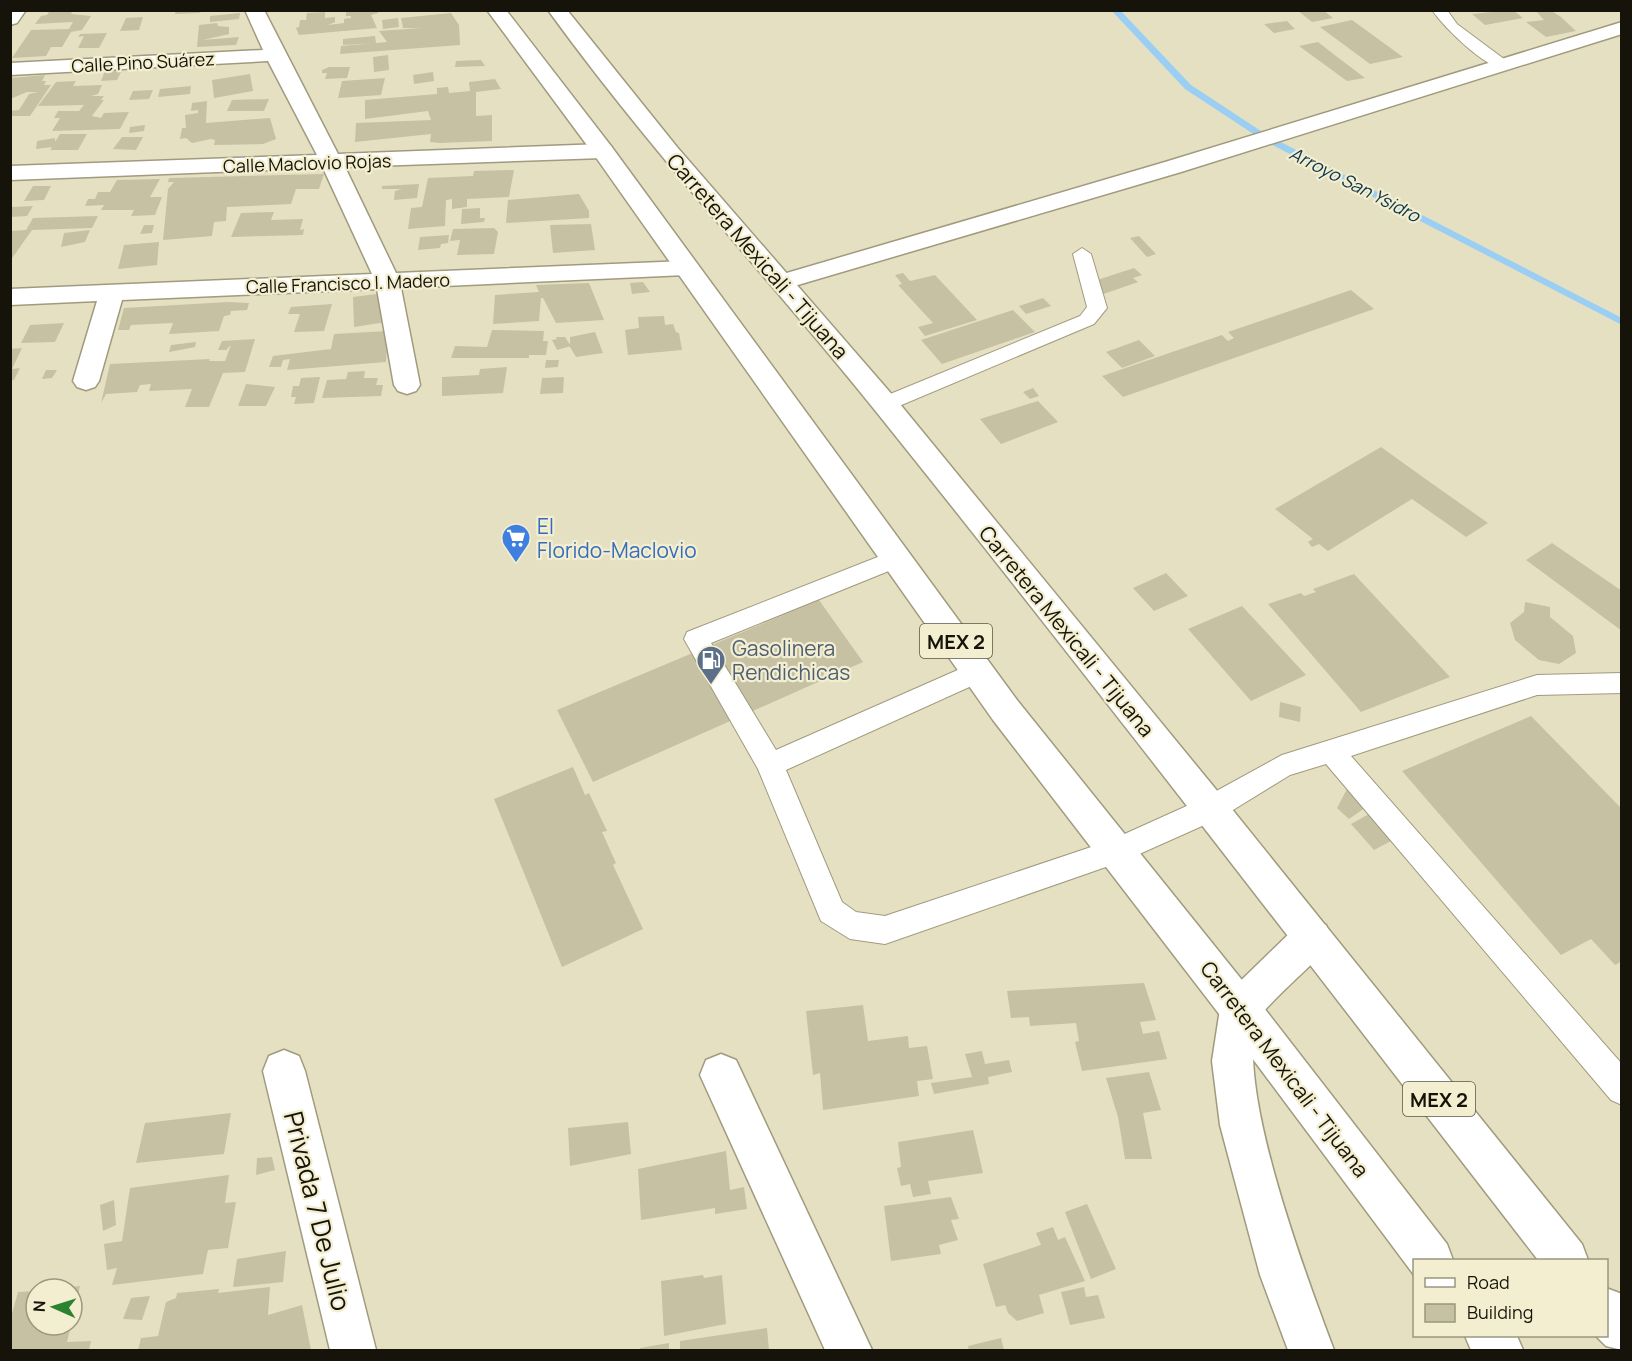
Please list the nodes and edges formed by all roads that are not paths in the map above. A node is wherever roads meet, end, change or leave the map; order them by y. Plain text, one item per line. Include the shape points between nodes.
1 (17, 10) edge
2 (254, 10) edge
3 (496, 10) edge
4 (558, 10) edge
5 (1439, 10) edge
6 (10, 20) edge
7 (1622, 28) edge
8 (275, 55) junction
9 (1502, 65) junction
10 (10, 69) edge
11 (603, 151) junction
12 (332, 163) junction
13 (10, 173) edge
14 (1082, 254) dead end
15 (686, 268) junction
16 (388, 282) junction
17 (782, 282) junction
18 (112, 292) junction
19 (10, 297) edge
20 (86, 381) dead end
21 (407, 385) dead end
22 (885, 404) junction
23 (898, 558) junction
24 (978, 672) junction
25 (1619, 685) edge
26 (1331, 751) junction
27 (770, 765) junction
28 (1210, 808) junction
29 (1116, 851) junction
30 (1312, 938) junction
31 (1240, 1009) junction
32 (284, 1071) dead end
33 (721, 1075) dead end
34 (1622, 1089) edge
35 (1430, 1259) edge
36 (1565, 1259) edge
37 (1608, 1313) edge
38 (1622, 1330) edge
39 (1490, 1337) edge
40 (353, 1350) edge
41 (849, 1350) edge
42 (1311, 1350) edge
43 (1500, 1350) edge

1 - 6 street
2 - 8 street
3 - 11 street, Carretera Mexicali - Tijuana / MEX 2
4 - 17 street, Carretera Mexicali - Tijuana / MEX 2 via 669,152
5 - 9 lane via 1452,27
7 - 9 street
8 - 10 street, Calle Pino Suárez
8 - 12 street
9 - 17 street
11 - 12 street, Calle Maclovio Rojas
11 - 15 street, Carretera Mexicali - Tijuana / MEX 2
12 - 13 street, Calle Maclovio Rojas
12 - 16 street
14 - 22 lane via 1097,308 1087,320
15 - 16 street, Calle Francisco I. Madero
15 - 23 street, Carretera Mexicali - Tijuana / MEX 2
16 - 18 street, Calle Francisco I. Madero
16 - 21 street
17 - 22 street, Carretera Mexicali - Tijuana / MEX 2
18 - 19 street, Calle Francisco I. Madero
18 - 20 street
22 - 28 street, Carretera Mexicali - Tijuana / MEX 2
23 - 24 street, Carretera Mexicali - Tijuana / MEX 2
23 - 27 lane via 696,639
24 - 27 lane
24 - 29 street, Carretera Mexicali - Tijuana / MEX 2
25 - 26 lane via 1537,685
26 - 28 lane via 1282,766
26 - 34 lane
27 - 29 lane via 831,911 850,925 885,930
28 - 29 lane
28 - 30 street, Carretera Mexicali - Tijuana / MEX 2
29 - 31 street, Carretera Mexicali - Tijuana / MEX 2
30 - 31 street
30 - 36 street, Carretera Mexicali - Tijuana / MEX 2
31 - 35 street, Carretera Mexicali - Tijuana / MEX 2
31 - 42 street via 1232,1061 1241,1125 1283,1275
32 - 40 street, Privada 7 De Julio
33 - 41 street
37 - 38 street
39 - 43 street

